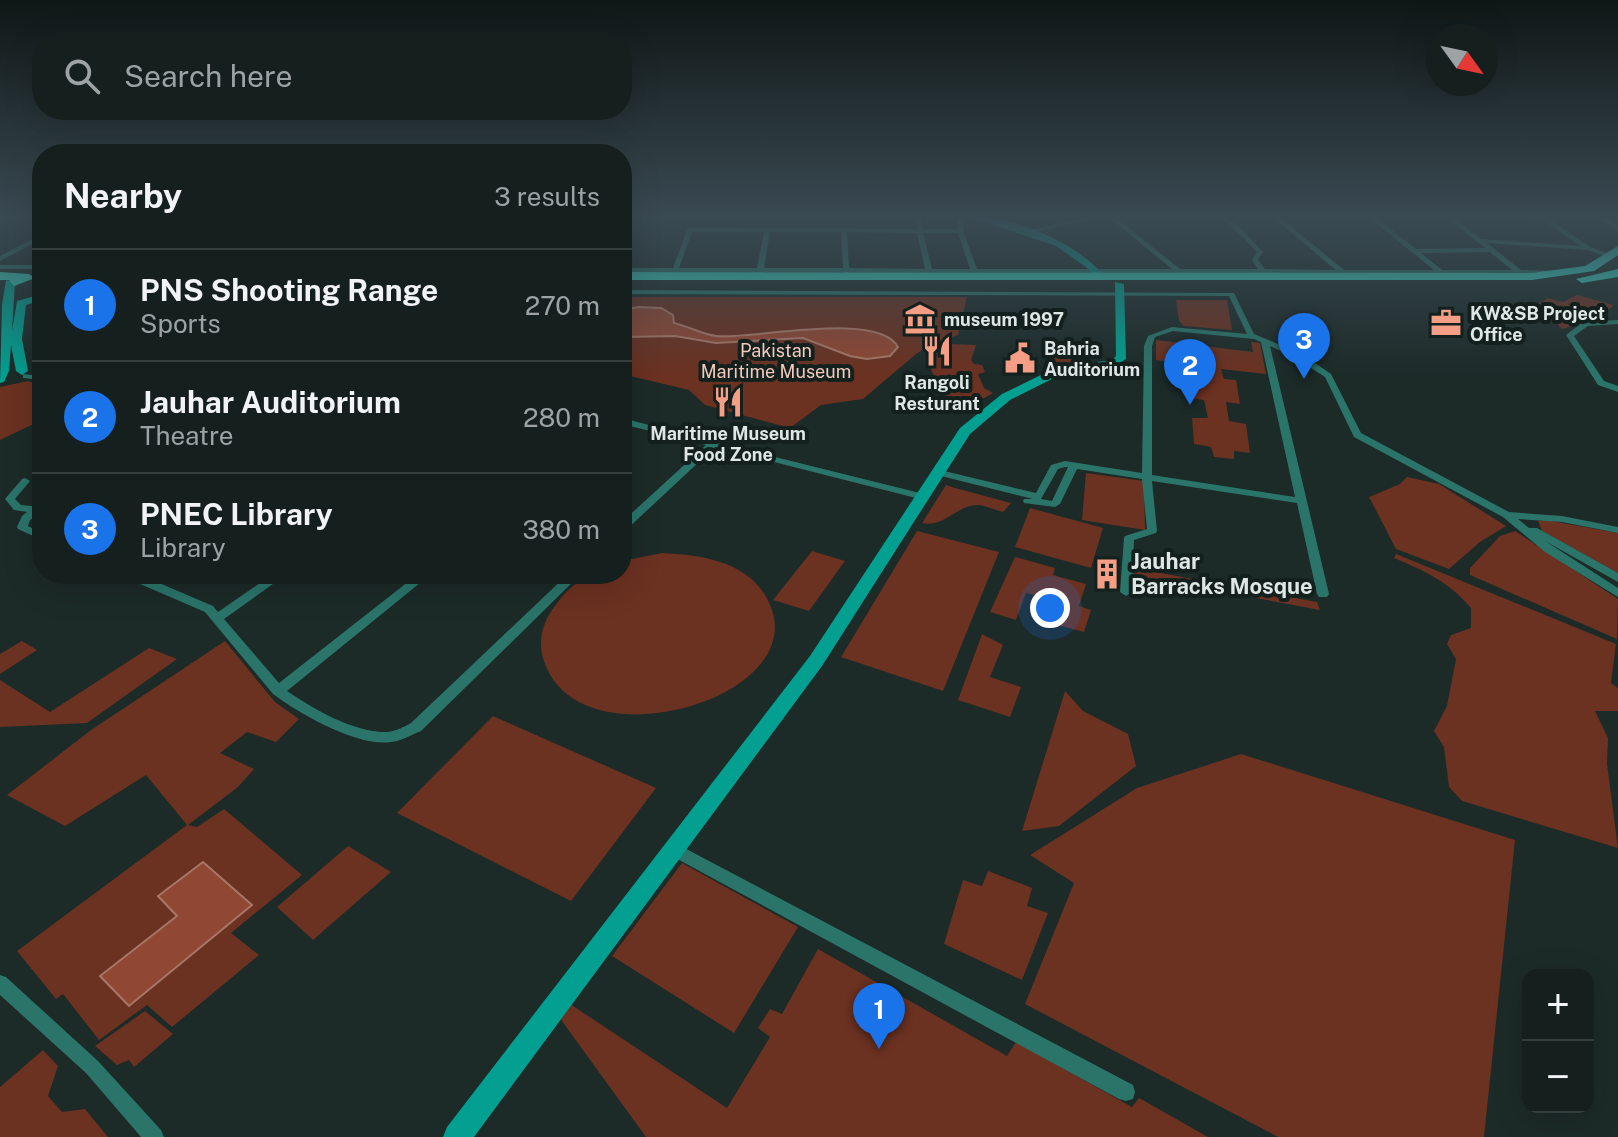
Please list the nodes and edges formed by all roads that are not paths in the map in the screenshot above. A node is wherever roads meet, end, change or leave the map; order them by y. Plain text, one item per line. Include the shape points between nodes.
1 (928, 269) edge
2 (974, 269) edge
3 (1100, 269) edge
4 (1174, 269) edge
5 (1261, 269) edge
6 (1339, 269) edge
7 (1436, 269) edge
8 (1511, 269) edge
9 (1586, 269) edge
10 (1584, 270) joint
11 (675, 271) joint
12 (760, 272) joint
13 (846, 272) joint
14 (929, 272) junction
15 (975, 272) junction
16 (1178, 272) junction
17 (1263, 272) junction
18 (1343, 272) junction
19 (1440, 272) junction
20 (632, 273) edge
21 (632, 273) edge
22 (1618, 275) edge
23 (1519, 276) junction
24 (1477, 277) junction
25 (5, 279) edge
26 (1110, 280) junction
27 (32, 281) edge
28 (632, 283) edge
29 (632, 292) edge
30 (32, 300) edge
31 (20, 320) junction
32 (1618, 322) edge
33 (3, 324) edge
34 (1260, 340) junction
35 (1268, 353) junction
36 (17, 356) junction
37 (1299, 356) junction
38 (2, 360) junction
39 (24, 373) junction
40 (32, 375) edge
41 (3, 380) edge
42 (1618, 389) edge
43 (632, 423) edge
44 (715, 442) junction
45 (1074, 465) junction
46 (934, 474) junction
47 (1147, 478) junction
48 (25, 481) dead end
49 (920, 496) junction
50 (1301, 501) junction
51 (32, 508) edge
52 (1507, 515) junction
53 (32, 516) edge
54 (632, 519) edge
55 (1525, 527) junction
56 (1618, 530) edge
57 (32, 532) edge
58 (1618, 578) edge
59 (151, 584) edge
60 (266, 584) edge
61 (412, 584) edge
62 (565, 584) edge
63 (1126, 592) dead end
64 (1618, 593) edge
65 (1323, 594) dead end
66 (218, 617) junction
67 (278, 691) junction
68 (675, 850) junction
69 (0, 983) edge
70 (1126, 1092) dead end
71 (154, 1137) edge
72 (457, 1137) edge

1 - 14 street
2 - 15 street
3 - 26 street
4 - 16 street
5 - 17 street
6 - 18 street
7 - 19 street
8 - 23 street
9 - 24 highway via 1566,277
10 - 23 street
10 - 24 highway
11 - 12 street
11 - 20 street
12 - 13 street
13 - 14 street
14 - 15 street
15 - 26 street
16 - 17 street
16 - 26 street
17 - 18 street
18 - 19 street
19 - 23 street
21 - 26 highway
22 - 23 highway via 1569,280
22 - 23 highway via 1574,283
23 - 26 highway
24 - 26 highway
25 - 27 highway
25 - 33 street
26 - 28 highway
26 - 29 street
26 - 34 street via 1232,294 1245,327
26 - 46 street via 1123,354 1119,361 1059,371 1006,397 965,431
30 - 31 street via 21,303
31 - 33 street
31 - 36 street
32 - 42 street via 1586,324 1570,335 1601,383
33 - 38 street
34 - 35 street
34 - 37 street
34 - 47 street via 1172,329 1152,336
35 - 37 street
35 - 50 street
36 - 38 street
36 - 39 street
37 - 52 street via 1328,376 1357,435
38 - 41 street
39 - 40 street
39 - 41 street
43 - 44 street
44 - 49 street
44 - 54 street
45 - 46 street via 1058,464 1042,495 1035,497
45 - 46 street via 1059,500 1051,505
45 - 47 street
46 - 49 street
47 - 50 street
47 - 63 street via 1152,531 1129,538
48 - 51 street via 10,499 18,508
49 - 68 street via 816,661
50 - 65 street
52 - 55 street
52 - 56 street
53 - 57 street via 22,527
55 - 58 street
55 - 64 street via 1549,550
59 - 66 street
60 - 66 street
61 - 67 street
62 - 67 street via 416,727 390,738 369,737
66 - 67 street
68 - 70 street
68 - 72 street
69 - 71 street via 92,1067

